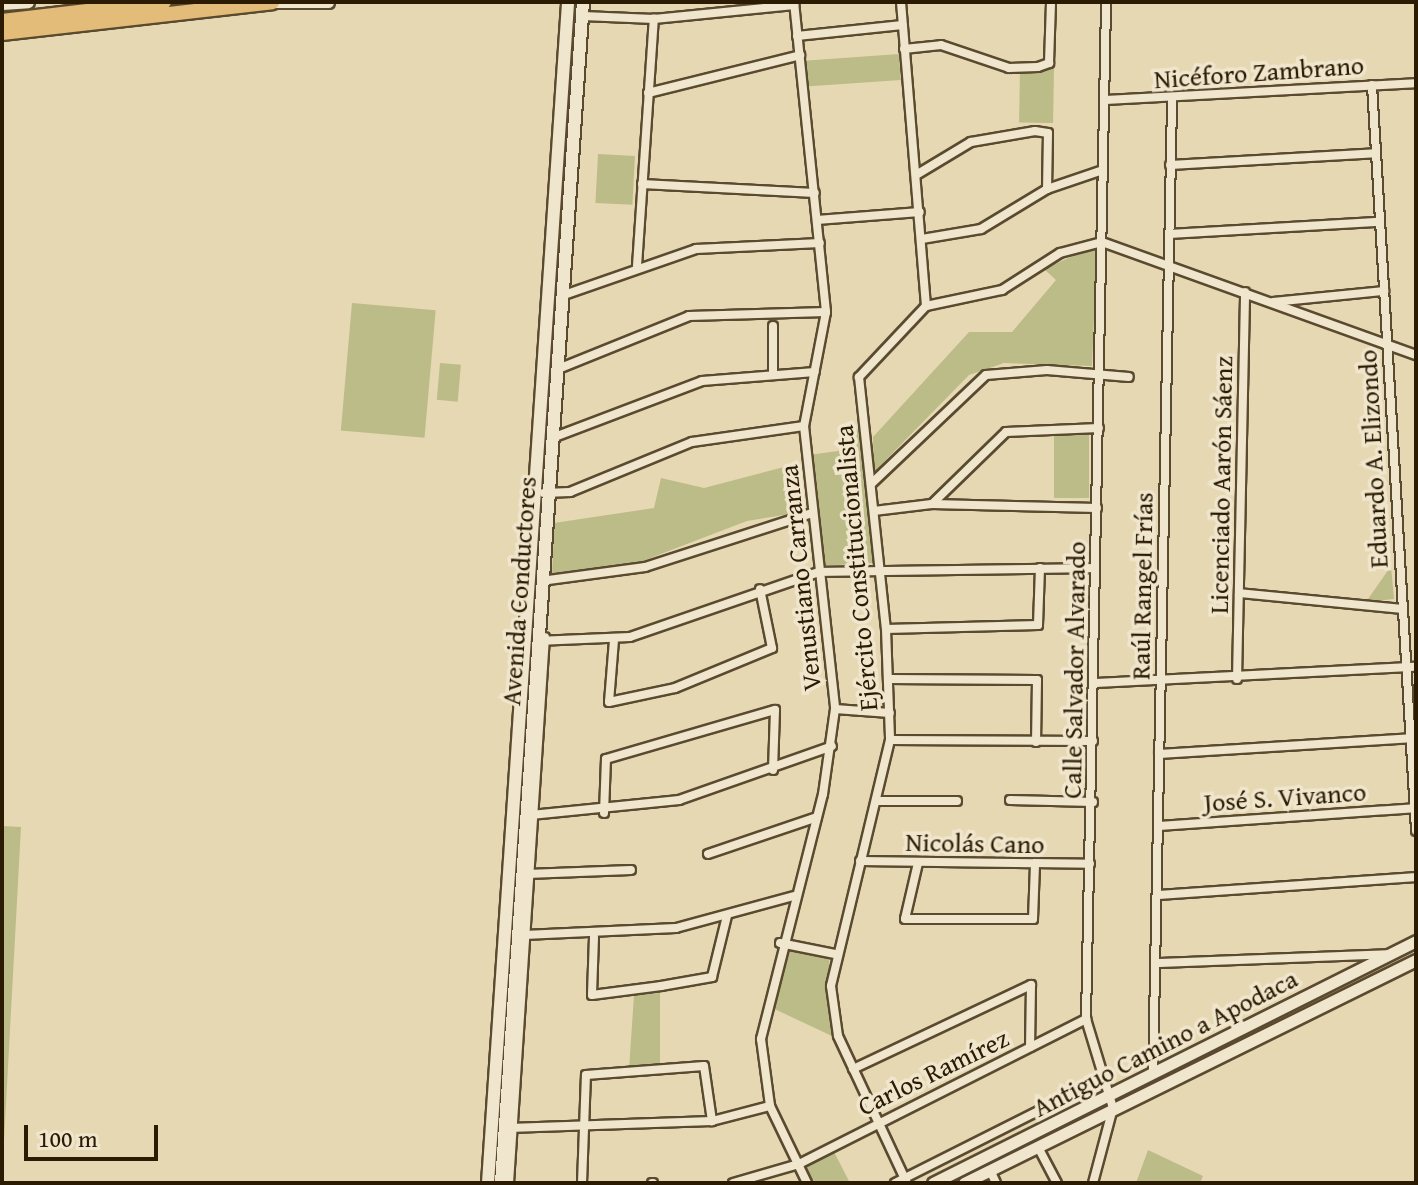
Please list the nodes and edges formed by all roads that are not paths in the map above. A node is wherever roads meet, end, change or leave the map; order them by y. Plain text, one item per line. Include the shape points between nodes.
1 (28, 2) edge
2 (164, 2) edge
3 (272, 2) edge
4 (328, 2) edge
5 (568, 2) edge
6 (901, 2) edge
7 (1051, 2) edge
8 (1106, 2) edge
9 (2, 4) edge
10 (794, 4) edge
11 (583, 9) edge
12 (654, 19) junction
13 (2, 21) edge
14 (902, 25) junction
15 (2, 33) edge
16 (797, 36) junction
17 (904, 49) junction
18 (800, 55) junction
19 (1416, 83) edge
20 (1372, 85) junction
21 (648, 93) junction
22 (1172, 98) junction
23 (1105, 100) junction
24 (1376, 153) junction
25 (1170, 165) junction
26 (1103, 170) junction
27 (916, 175) junction
28 (642, 184) junction
29 (1047, 189) junction
30 (815, 193) junction
31 (920, 212) junction
32 (817, 220) junction
33 (1380, 222) junction
34 (1169, 234) junction
35 (922, 239) junction
36 (1102, 242) junction
37 (820, 243) junction
38 (1168, 261) junction
39 (637, 266) junction
40 (1384, 291) junction
41 (1245, 292) junction
42 (564, 295) junction
43 (1270, 302) junction
44 (926, 306) junction
45 (826, 312) junction
46 (773, 326) dead end
47 (1386, 344) junction
48 (1416, 355) edge
49 (558, 369) junction
50 (773, 371) junction
51 (815, 372) junction
52 (1099, 374) junction
53 (1129, 377) dead end
54 (804, 426) junction
55 (1099, 428) junction
56 (552, 438) junction
57 (871, 484) junction
58 (542, 492) junction
59 (932, 504) junction
60 (1097, 508) junction
61 (874, 511) junction
62 (812, 513) junction
63 (880, 567) junction
64 (1040, 568) junction
65 (1095, 568) junction
66 (819, 572) junction
67 (541, 581) junction
68 (760, 589) junction
69 (1239, 593) junction
70 (1401, 609) junction
71 (886, 629) junction
72 (614, 640) junction
73 (542, 641) junction
74 (1412, 668) edge
75 (889, 679) junction
76 (1237, 679) junction
77 (1095, 683) junction
78 (1160, 683) junction
79 (835, 709) junction
80 (890, 713) junction
81 (1414, 738) edge
82 (890, 740) junction
83 (1093, 741) junction
84 (1036, 742) junction
85 (832, 746) junction
86 (1159, 754) junction
87 (773, 770) junction
88 (1010, 800) dead end
89 (876, 801) junction
90 (957, 801) dead end
91 (1093, 802) junction
92 (1414, 808) edge
93 (604, 813) junction
94 (530, 815) junction
95 (817, 817) junction
96 (1159, 826) junction
97 (1416, 831) edge
98 (708, 854) dead end
99 (860, 861) junction
100 (918, 863) junction
101 (1035, 864) junction
102 (1090, 864) junction
103 (631, 870) dead end
104 (526, 874) junction
105 (1416, 877) edge
106 (1159, 895) junction
107 (794, 896) junction
108 (727, 916) junction
109 (521, 935) junction
110 (594, 937) junction
111 (1416, 941) edge
112 (780, 943) junction
113 (835, 954) junction
114 (1391, 954) junction
115 (1416, 960) edge
116 (1157, 963) junction
117 (1086, 1019) junction
118 (1030, 1047) junction
119 (853, 1069) junction
120 (1153, 1074) junction
121 (1102, 1079) junction
122 (1110, 1095) junction
123 (770, 1106) junction
124 (1113, 1108) junction
125 (712, 1121) junction
126 (876, 1121) junction
127 (508, 1128) junction
128 (582, 1130) junction
129 (1038, 1147) junction
130 (799, 1164) junction
131 (990, 1170) junction
132 (906, 1180) edge
133 (488, 1183) edge
134 (501, 1183) edge
135 (509, 1183) edge
136 (582, 1183) edge
137 (733, 1183) edge
138 (807, 1183) edge
139 (895, 1183) edge
140 (933, 1183) edge
141 (964, 1183) edge
142 (996, 1183) edge
143 (1057, 1183) edge
144 (1093, 1183) edge

1 - 9 street
2 - 13 main road
3 - 4 street
3 - 15 main road
5 - 58 main road, Avenida Conductores
6 - 14 street
7 - 17 street via 1049,63 1038,67 1009,68 941,45
8 - 23 street, Calle Salvador Alvarado
10 - 12 street
10 - 16 street, Venustiano Carranza
11 - 12 street
11 - 42 main road, Avenida Conductores
12 - 21 street
14 - 16 street
14 - 17 street
16 - 18 street, Venustiano Carranza
17 - 27 street
18 - 21 street
18 - 30 street, Venustiano Carranza
19 - 20 street, Nicéforo Zambrano
20 - 22 street, Nicéforo Zambrano
20 - 24 street, Eduardo A. Elizondo
21 - 28 street
22 - 23 street, Nicéforo Zambrano
22 - 25 street, Raúl Rangel Frías
23 - 26 street, Calle Salvador Alvarado
24 - 25 street
24 - 33 street, Eduardo A. Elizondo
25 - 34 street, Raúl Rangel Frías
26 - 29 street
26 - 36 street, Calle Salvador Alvarado
27 - 29 street via 971,142 1035,131 1048,133
27 - 31 street
28 - 30 street
28 - 39 street
29 - 35 street via 987,226
30 - 32 street, Venustiano Carranza
31 - 32 street
31 - 35 street
32 - 37 street, Venustiano Carranza
33 - 34 street
33 - 40 street, Eduardo A. Elizondo
34 - 38 street, Raúl Rangel Frías
35 - 44 street
36 - 38 street
36 - 44 street via 1060,253 1002,290
36 - 52 street, Calle Salvador Alvarado
37 - 39 street via 696,249
37 - 45 street, Venustiano Carranza
38 - 41 street
38 - 78 street, Raúl Rangel Frías
39 - 42 street
40 - 43 street
40 - 47 street, Eduardo A. Elizondo
41 - 43 street
41 - 69 street, Licenciado Aarón Sáenz
42 - 49 main road, Avenida Conductores
43 - 47 street
44 - 57 street, Ejército Constitucionalista via 859,377
45 - 49 street via 689,316
45 - 51 street, Venustiano Carranza
46 - 50 street
47 - 48 street
47 - 70 street, Eduardo A. Elizondo
49 - 56 main road, Avenida Conductores
50 - 51 street
50 - 56 street via 680,386
51 - 54 street, Venustiano Carranza
52 - 53 street
52 - 55 street, Calle Salvador Alvarado
52 - 57 street via 986,375
54 - 58 street via 692,442 570,492
54 - 62 street, Venustiano Carranza
55 - 59 street via 1006,432
55 - 60 street, Calle Salvador Alvarado
56 - 58 main road, Avenida Conductores
57 - 61 street, Ejército Constitucionalista
58 - 67 main road, Avenida Conductores
58 - 133 main road, Avenida Conductores
59 - 60 street
59 - 61 street
60 - 65 street, Calle Salvador Alvarado
61 - 63 street, Ejército Constitucionalista
62 - 66 street, Venustiano Carranza
62 - 67 street via 645,567
63 - 64 street
63 - 66 street
63 - 71 street, Ejército Constitucionalista
64 - 65 street
64 - 71 street via 1038,625
65 - 77 street, Calle Salvador Alvarado
66 - 68 street
66 - 79 street, Venustiano Carranza
67 - 73 main road, Avenida Conductores
68 - 72 street
68 - 72 street via 772,648 675,688 609,702
69 - 70 street
69 - 76 street, Licenciado Aarón Sáenz
70 - 74 street, Eduardo A. Elizondo
71 - 75 street, Ejército Constitucionalista
72 - 73 street
73 - 94 main road, Avenida Conductores
74 - 76 street
74 - 81 street, Eduardo A. Elizondo
75 - 80 street, Ejército Constitucionalista
75 - 84 street via 1037,680
76 - 78 street
77 - 78 street
77 - 83 street, Calle Salvador Alvarado
78 - 86 street, Raúl Rangel Frías
79 - 80 street
79 - 85 street, Venustiano Carranza
80 - 82 street, Ejército Constitucionalista
81 - 86 street
81 - 92 street, Eduardo A. Elizondo
82 - 84 street
82 - 89 street, Ejército Constitucionalista
83 - 84 street
83 - 91 street, Calle Salvador Alvarado
85 - 87 street
85 - 95 street, Venustiano Carranza
86 - 96 street, Raúl Rangel Frías
87 - 93 street via 679,800
87 - 93 street via 775,710 606,759
88 - 91 street
89 - 90 street
89 - 99 street, Ejército Constitucionalista
91 - 102 street, Calle Salvador Alvarado
92 - 96 street, José S. Vivanco
92 - 97 street, Eduardo A. Elizondo
93 - 94 street
94 - 104 main road, Avenida Conductores
95 - 98 street
95 - 107 street, Venustiano Carranza
96 - 106 street, Raúl Rangel Frías
99 - 100 street, Nicolás Cano
99 - 113 street, Ejército Constitucionalista
100 - 101 street, Nicolás Cano
100 - 101 street via 905,919 1033,919
101 - 102 street, Nicolás Cano
102 - 117 street, Calle Salvador Alvarado
103 - 104 street
104 - 109 main road, Avenida Conductores
105 - 106 street
106 - 116 street, Raúl Rangel Frías
107 - 108 street
107 - 112 street, Venustiano Carranza
108 - 110 street
108 - 110 street via 712,977 592,995
109 - 110 street
109 - 127 main road, Avenida Conductores
111 - 114 street, Antiguo Camino a Apodaca
112 - 113 street
112 - 123 street, Venustiano Carranza via 761,1039
113 - 119 street, Ejército Constitucionalista via 833,1006
114 - 116 street
114 - 120 street, Antiguo Camino a Apodaca
115 - 124 street
116 - 120 street, Raúl Rangel Frías
117 - 118 street, Carlos Ramírez
117 - 121 street, Calle Salvador Alvarado
118 - 119 street via 1031,985
118 - 126 street, Carlos Ramírez
119 - 126 street, Ejército Constitucionalista
120 - 122 street, Antiguo Camino a Apodaca
121 - 122 street, Calle Salvador Alvarado
121 - 132 street
122 - 124 street, Calle Salvador Alvarado
122 - 140 street, Antiguo Camino a Apodaca
123 - 125 street
123 - 130 street, Venustiano Carranza
124 - 129 street
124 - 144 street
125 - 128 street
125 - 128 street via 704,1066 586,1075
126 - 130 street, Carlos Ramírez
126 - 132 street, Ejército Constitucionalista
127 - 128 street
127 - 134 main road, Avenida Conductores
127 - 135 street
128 - 136 street
129 - 131 street
129 - 143 street
130 - 137 street, Carlos Ramírez
130 - 138 street, Venustiano Carranza
131 - 141 street
131 - 142 street
132 - 139 street

